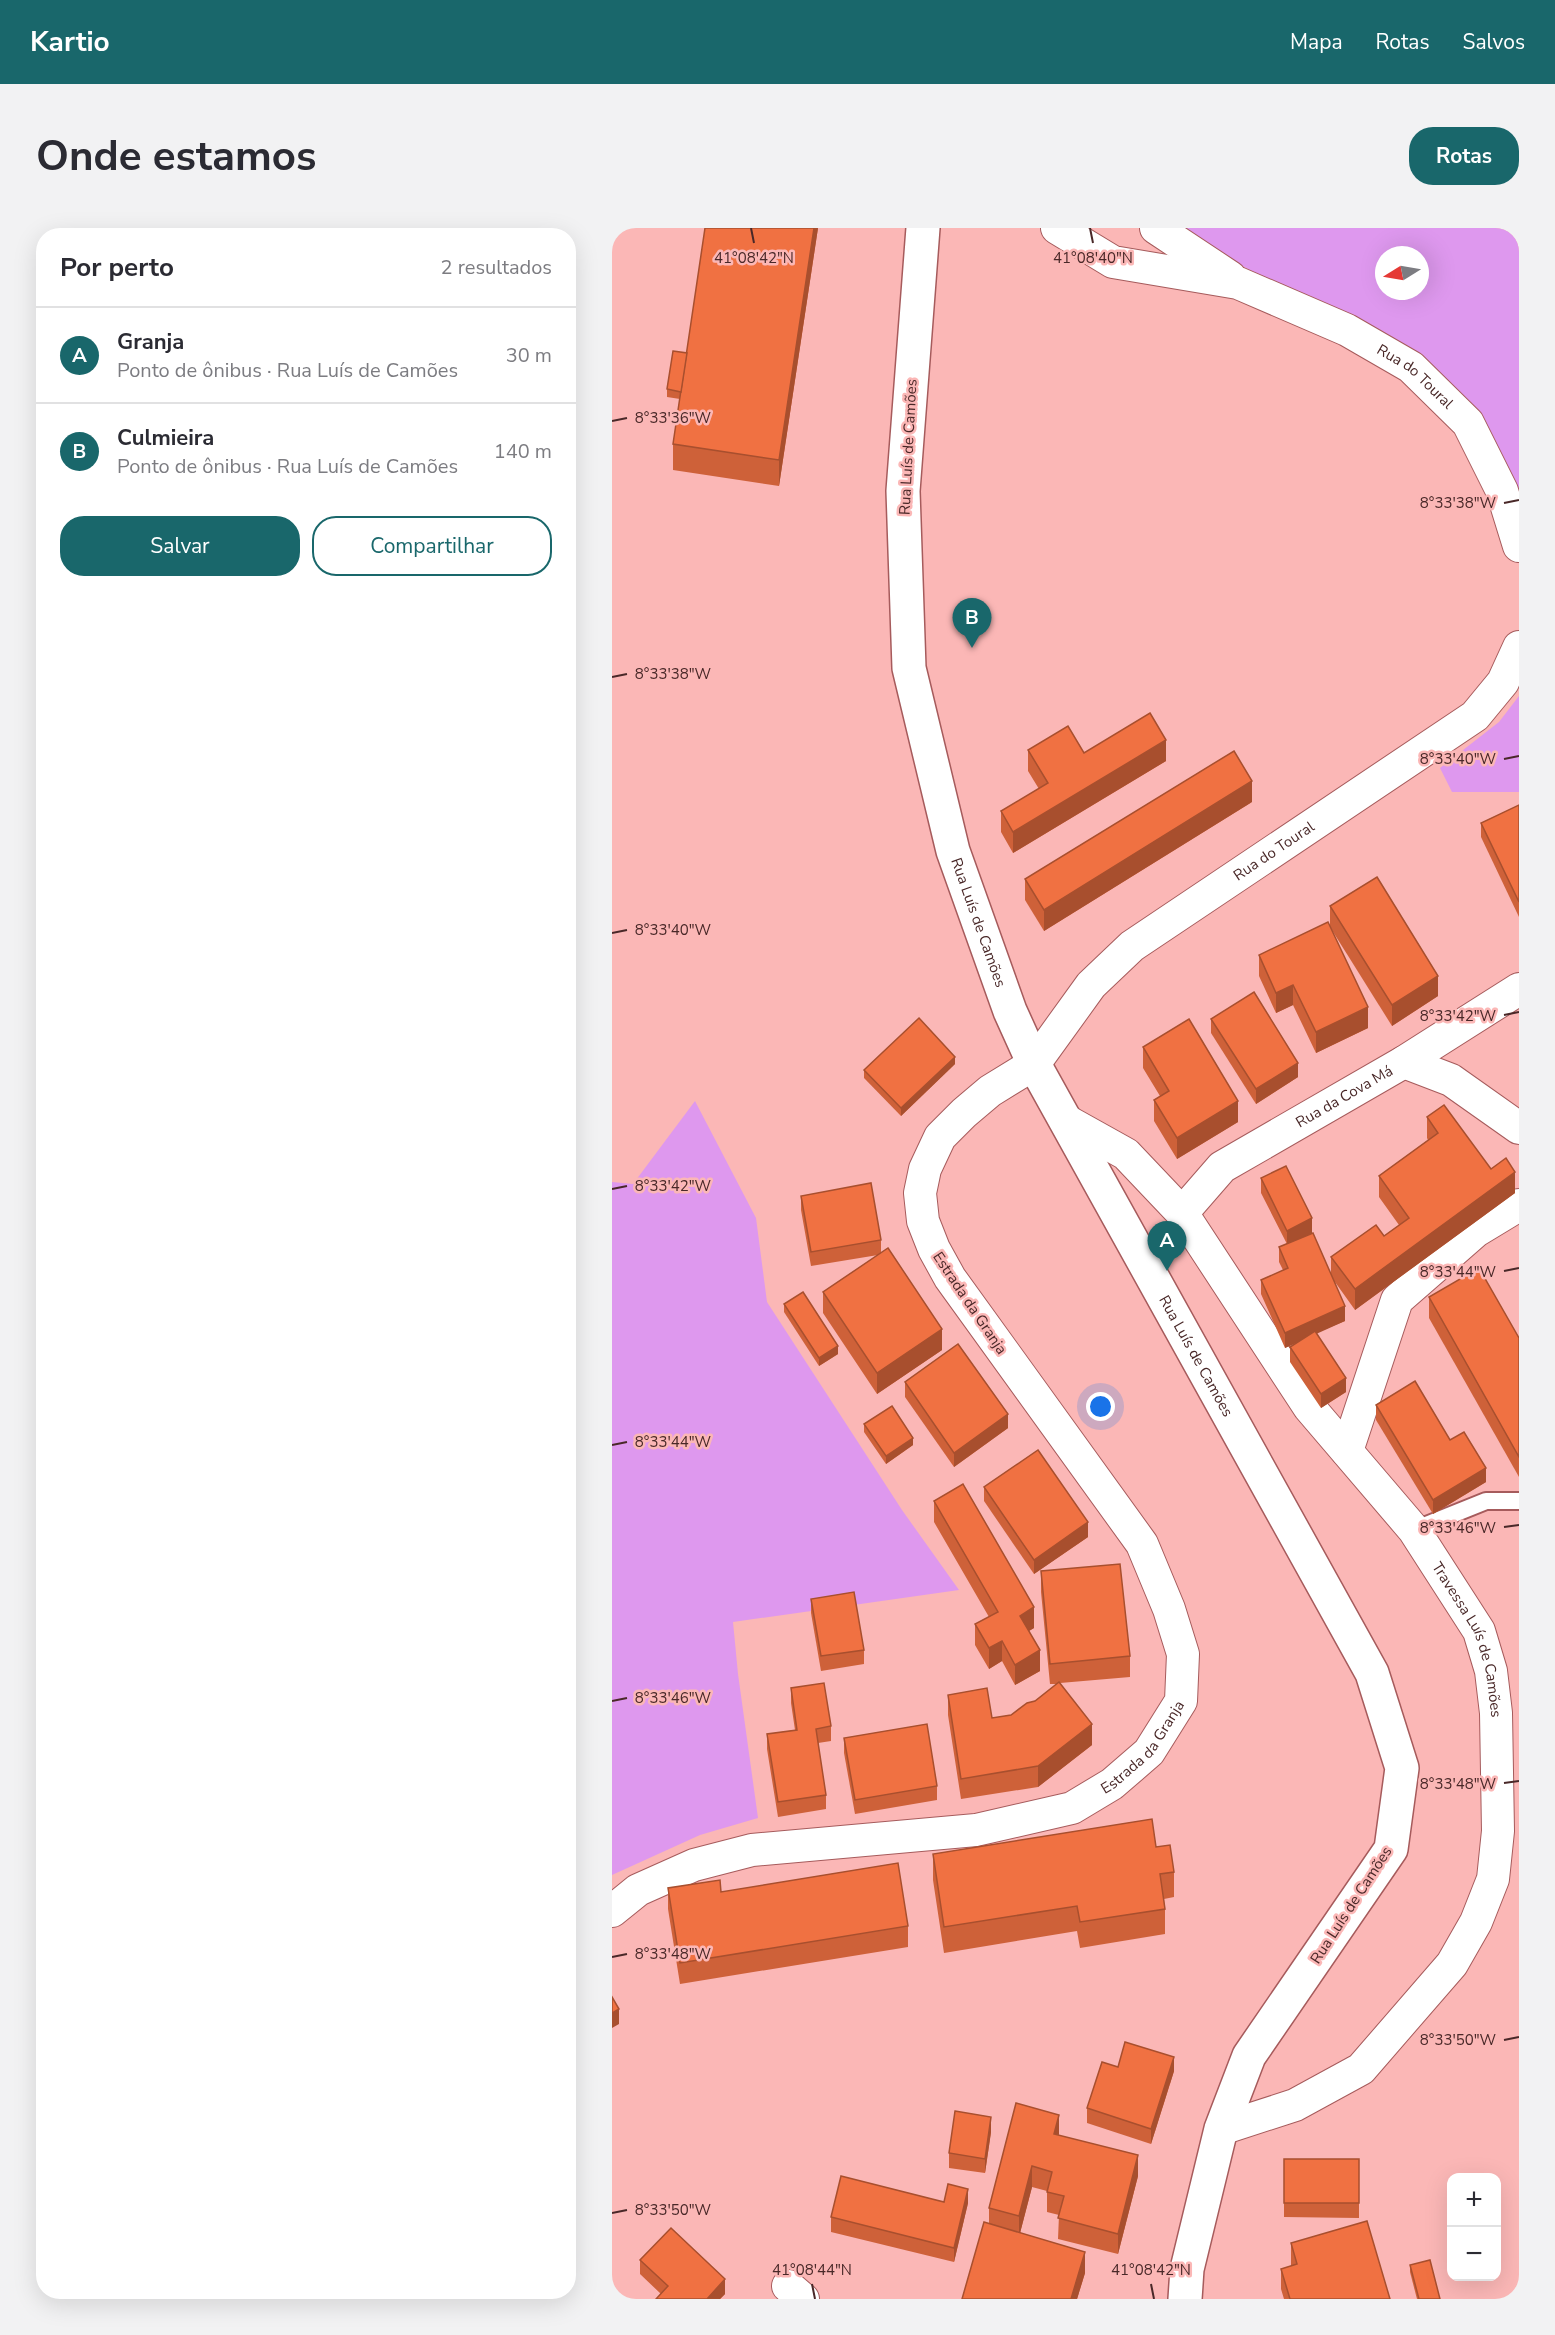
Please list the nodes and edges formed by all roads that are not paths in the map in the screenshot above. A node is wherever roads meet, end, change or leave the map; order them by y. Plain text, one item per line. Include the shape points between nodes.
1 (923, 228) edge
2 (1057, 228) edge
3 (1156, 228) edge
4 (1238, 283) junction
5 (1519, 546) edge
6 (1519, 647) edge
7 (1519, 989) edge
8 (1404, 1062) junction
9 (1034, 1064) junction
10 (1065, 1120) junction
11 (1519, 1128) edge
12 (1519, 1205) edge
13 (1182, 1213) junction
14 (1347, 1451) junction
15 (1519, 1501) edge
16 (1414, 1530) junction
17 (1506, 1877) edge
18 (612, 1911) edge
19 (1221, 2129) junction
20 (1185, 2299) edge

1 - 9 main road, Rua Luís de Camões via 903,491 909,668 953,851 1010,1011
2 - 4 street, Rua do Toural via 1113,262
3 - 4 street, Rua do Toural
4 - 5 street, Rua do Toural via 1347,330 1411,367 1468,423 1502,491
6 - 9 street, Rua do Toural via 1503,682 1475,716 1132,946 1091,985
7 - 8 street
8 - 11 street, Rua da Cova Má via 1451,1080
8 - 13 street, Rua da Cova Má via 1222,1167
9 - 10 main road, Rua Luís de Camões
9 - 18 street, Estrada da Granja via 990,1092 940,1137 925,1168 921,1193 923,1221 950,1278 1142,1544 1183,1654 1181,1701 1149,1752 1112,1784 1072,1808 976,1830 752,1850 694,1865 638,1890
10 - 13 street, Travessa Luís de Camões via 1126,1154
10 - 19 main road, Rua Luís de Camões via 1372,1673 1402,1768 1391,1849 1249,2056
12 - 14 street via 1476,1231 1397,1300
13 - 14 street, Travessa Luís de Camões via 1309,1407
14 - 16 street, Travessa Luís de Camões
15 - 16 lane via 1486,1501
16 - 17 street, Travessa Luís de Camões via 1479,1631 1491,1671 1496,1713 1498,1831
17 - 19 street, Travessa Luís de Camões via 1452,1964 1361,2069 1295,2105
19 - 20 main road, Rua Luís de Camões via 1187,2269

